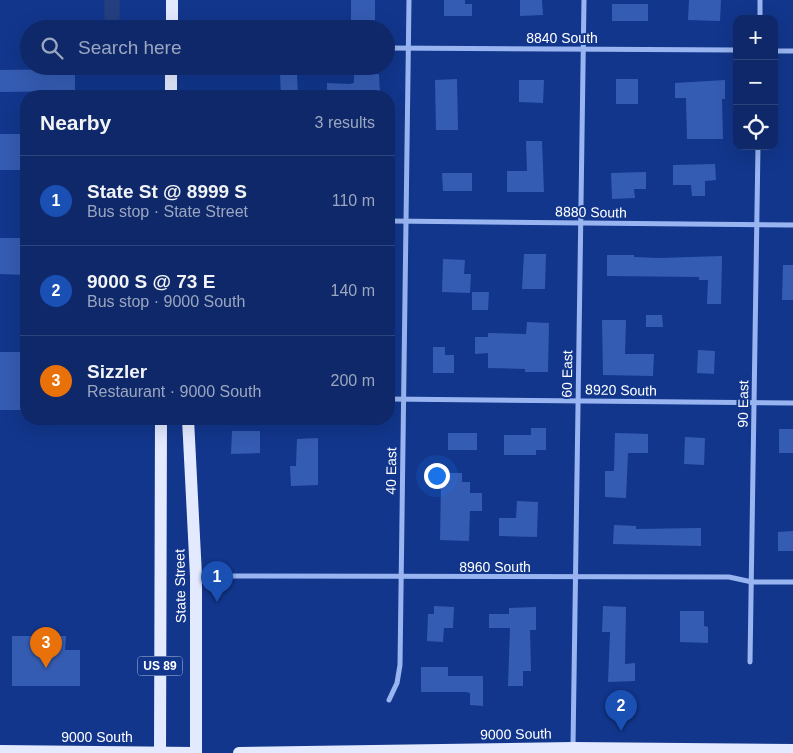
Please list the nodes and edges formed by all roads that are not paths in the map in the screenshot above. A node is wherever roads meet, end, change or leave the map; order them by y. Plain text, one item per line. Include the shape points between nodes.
1 (172, 0) edge
2 (409, 0) edge
3 (584, 0) edge
4 (760, 0) edge
5 (760, 15) edge
6 (172, 20) edge
7 (395, 48) edge
8 (408, 48) junction
9 (584, 49) junction
10 (733, 50) edge
11 (778, 51) edge
12 (793, 51) edge
13 (171, 75) edge
14 (171, 90) edge
15 (758, 150) edge
16 (395, 221) edge
17 (406, 221) junction
18 (581, 223) junction
19 (757, 225) junction
20 (793, 225) edge
21 (395, 399) edge
22 (403, 399) junction
23 (578, 400) junction
24 (754, 402) junction
25 (793, 402) edge
26 (161, 425) edge
27 (188, 425) edge
28 (196, 576) junction
29 (400, 577) junction
30 (576, 578) junction
31 (752, 582) junction
32 (793, 582) edge
33 (750, 662) dead end
34 (390, 700) dead end
35 (573, 748) junction
36 (793, 750) edge
37 (0, 751) edge
38 (160, 752) edge
39 (195, 753) edge
40 (239, 753) edge
41 (782, 753) edge

1 - 6 main road
2 - 8 street, 40 East
3 - 9 street, 60 East
4 - 5 street
7 - 8 street, 8840 South
8 - 9 street, 8840 South
8 - 17 street, 40 East
9 - 10 street, 8840 South
9 - 18 street, 60 East
11 - 12 street
13 - 14 main road
15 - 19 street, 90 East
16 - 17 street, 8880 South
17 - 18 street, 8880 South
17 - 22 street, 40 East
18 - 19 street, 8880 South
18 - 23 street, 60 East
19 - 20 street, 8880 South
19 - 24 street, 90 East
21 - 22 street, 8920 South
22 - 23 street, 8920 South
22 - 29 street, 40 East
23 - 24 street, 8920 South
23 - 30 street, 60 East
24 - 25 street, 8920 South
24 - 31 street, 90 East
26 - 38 main road, State Street / US 89
27 - 28 main road, State Street / US 89
28 - 29 street, 8960 South
28 - 39 main road, State Street / US 89
29 - 30 street, 8960 South
29 - 34 street, 40 East via 400,665
30 - 31 street, 8960 South via 729,577
30 - 35 street, 60 East
31 - 32 street, 8960 South
31 - 33 street, 90 East
35 - 36 main road, 9000 South
35 - 40 main road, 9000 South
36 - 41 main road
37 - 38 main road, 9000 South
38 - 39 main road, 9000 South

